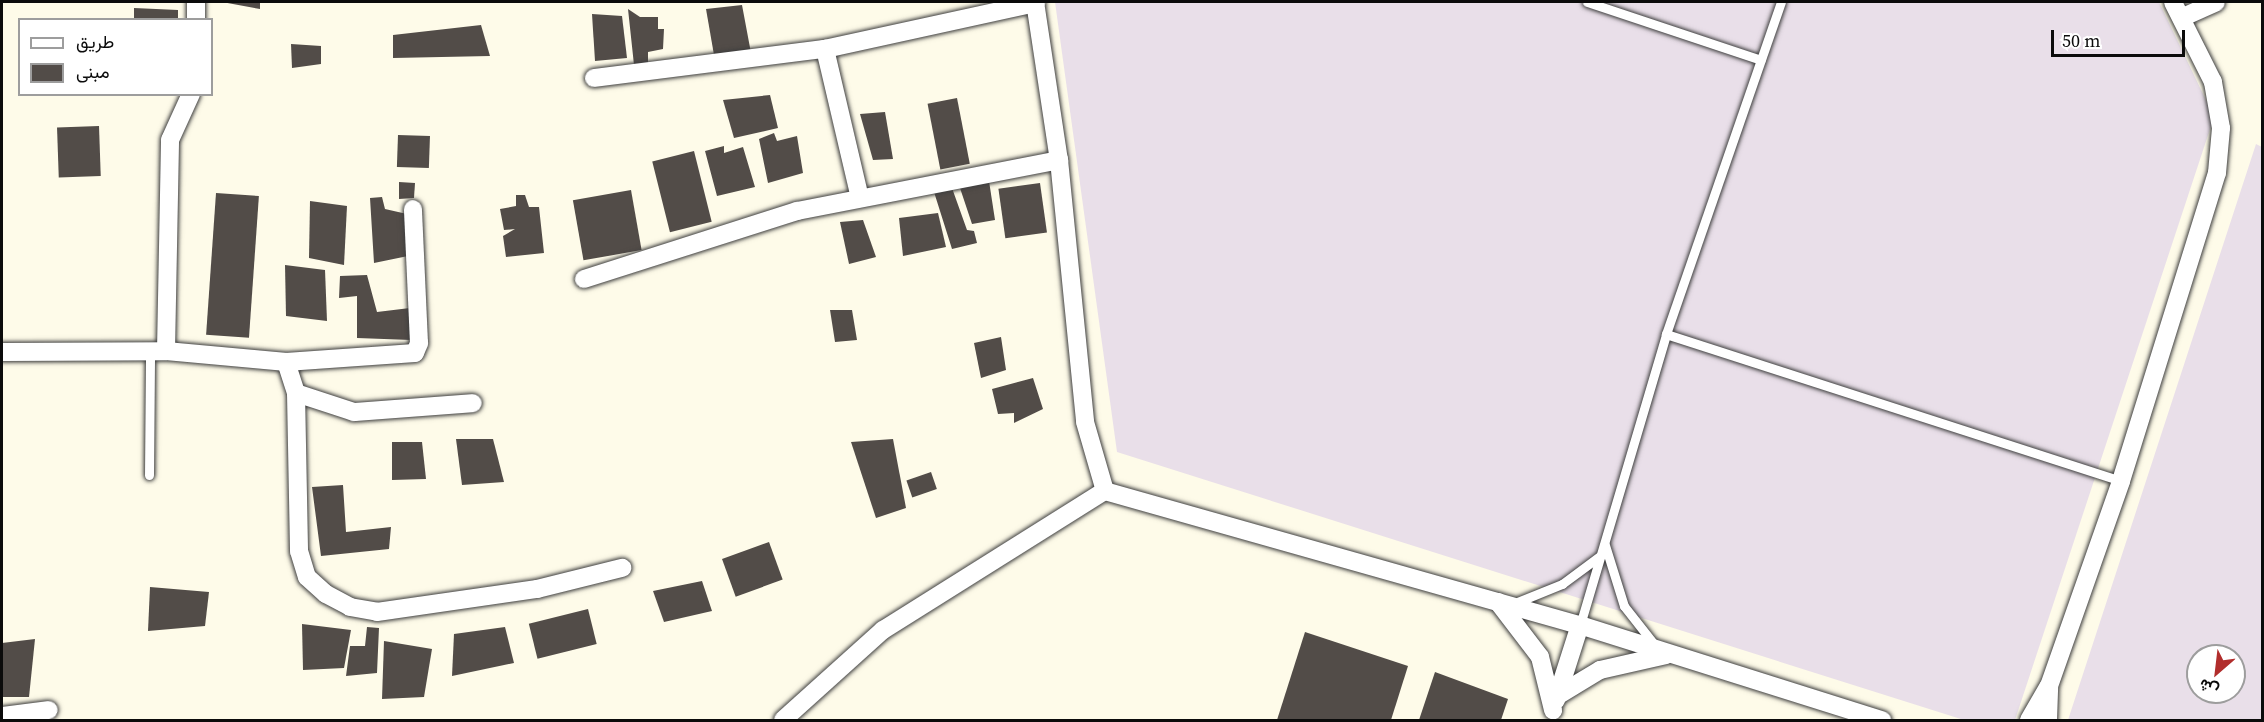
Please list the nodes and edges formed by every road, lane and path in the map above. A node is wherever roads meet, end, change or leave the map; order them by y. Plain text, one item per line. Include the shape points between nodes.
1 (196, 2) edge
2 (1035, 2) edge
3 (1587, 2) edge
4 (1781, 2) edge
5 (2173, 2) edge
6 (2216, 2) edge
7 (2183, 17) junction
8 (195, 18) edge
9 (825, 49) junction
10 (1761, 60) junction
11 (594, 78) dead end
12 (190, 96) edge
13 (1059, 160) junction
14 (860, 198) junction
15 (413, 209) dead end
16 (584, 279) dead end
17 (1666, 334) junction
18 (2, 352) edge
19 (158, 352) junction
20 (286, 362) junction
21 (296, 393) junction
22 (472, 403) dead end
23 (149, 475) dead end
24 (2121, 481) junction
25 (1105, 491) junction
26 (1605, 545) junction
27 (1601, 555) junction
28 (622, 568) dead end
29 (1504, 604) junction
30 (1580, 625) junction
31 (1665, 653) junction
32 (2049, 686) junction
33 (1553, 709) edge
34 (48, 710) dead end
35 (2, 716) edge
36 (783, 720) edge
37 (1882, 720) edge
38 (2029, 720) edge
39 (2048, 720) edge

1 - 8 street
2 - 9 street
2 - 13 street
3 - 10 lane
4 - 10 lane
5 - 7 street
6 - 7 street
7 - 24 street via 2213,82 2221,128 2217,173
9 - 11 street
9 - 14 street
10 - 17 lane
12 - 19 street via 170,140
13 - 14 street
13 - 25 street via 1085,422
14 - 16 street via 797,211
15 - 20 street via 419,343 415,353
17 - 24 lane
17 - 26 lane
18 - 19 street
19 - 20 street
19 - 23 lane
20 - 21 street
21 - 22 street via 354,412
21 - 28 street via 298,551 307,577 350,607 377,612 537,589
24 - 32 street
25 - 29 street
25 - 36 street via 883,630
26 - 27 lane
26 - 31 lane via 1624,606
27 - 29 lane via 1562,584
27 - 30 lane
29 - 30 street
29 - 33 street via 1540,657
30 - 31 street
30 - 33 street
31 - 33 street via 1600,670
31 - 37 street
32 - 38 street
32 - 39 street
34 - 35 street

